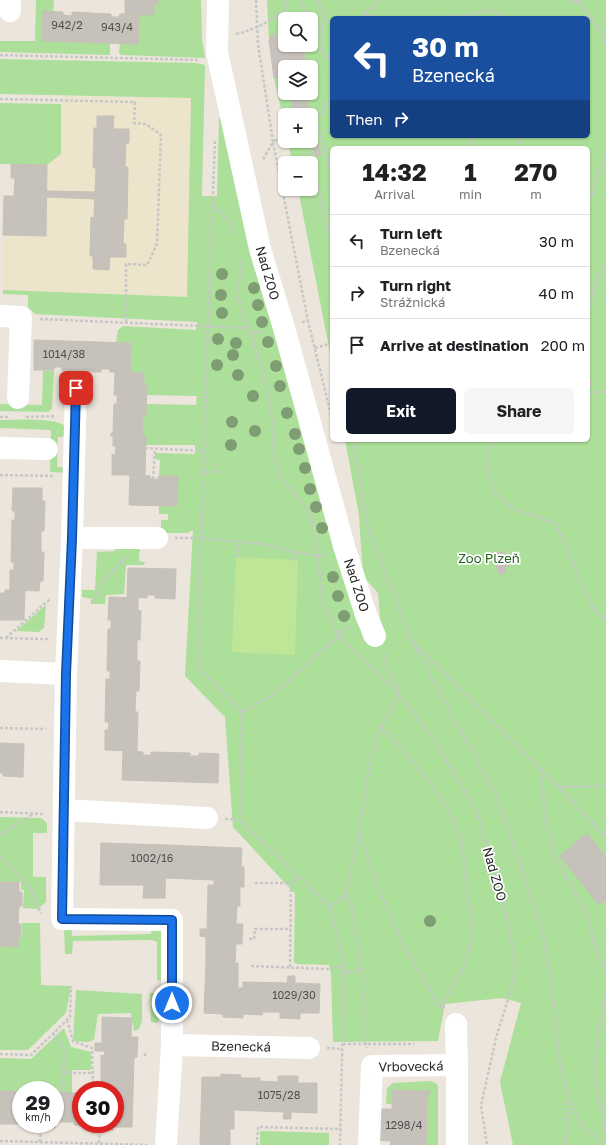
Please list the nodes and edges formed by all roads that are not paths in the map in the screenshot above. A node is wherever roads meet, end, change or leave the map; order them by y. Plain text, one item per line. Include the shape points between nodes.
1 (218, 0) edge
2 (0, 316) edge
3 (76, 388) dead end
4 (19, 411) road end
5 (0, 448) edge
6 (47, 449) dead end
7 (72, 538) junction
8 (148, 538) road end
9 (375, 636) road end
10 (0, 671) edge
11 (66, 674) junction
12 (64, 810) junction
13 (207, 818) dead end
14 (449, 1019) road end
15 (172, 1045) junction
16 (310, 1048) dead end
17 (457, 1065) junction
18 (166, 1145) edge
19 (369, 1145) edge
20 (457, 1145) edge

1 - 9 street, Nad ZOO via 218,50 260,249 344,546
2 - 4 street via 21,317
3 - 7 street
5 - 6 street
7 - 8 street
7 - 11 street
10 - 11 street
11 - 12 street
12 - 13 street
12 - 15 street via 53,919 172,920
14 - 17 street, Vrbovecká
15 - 16 street, Bzenecká
15 - 18 street
17 - 19 street, Vrbovecká via 372,1066
17 - 20 street, Vrbovecká

